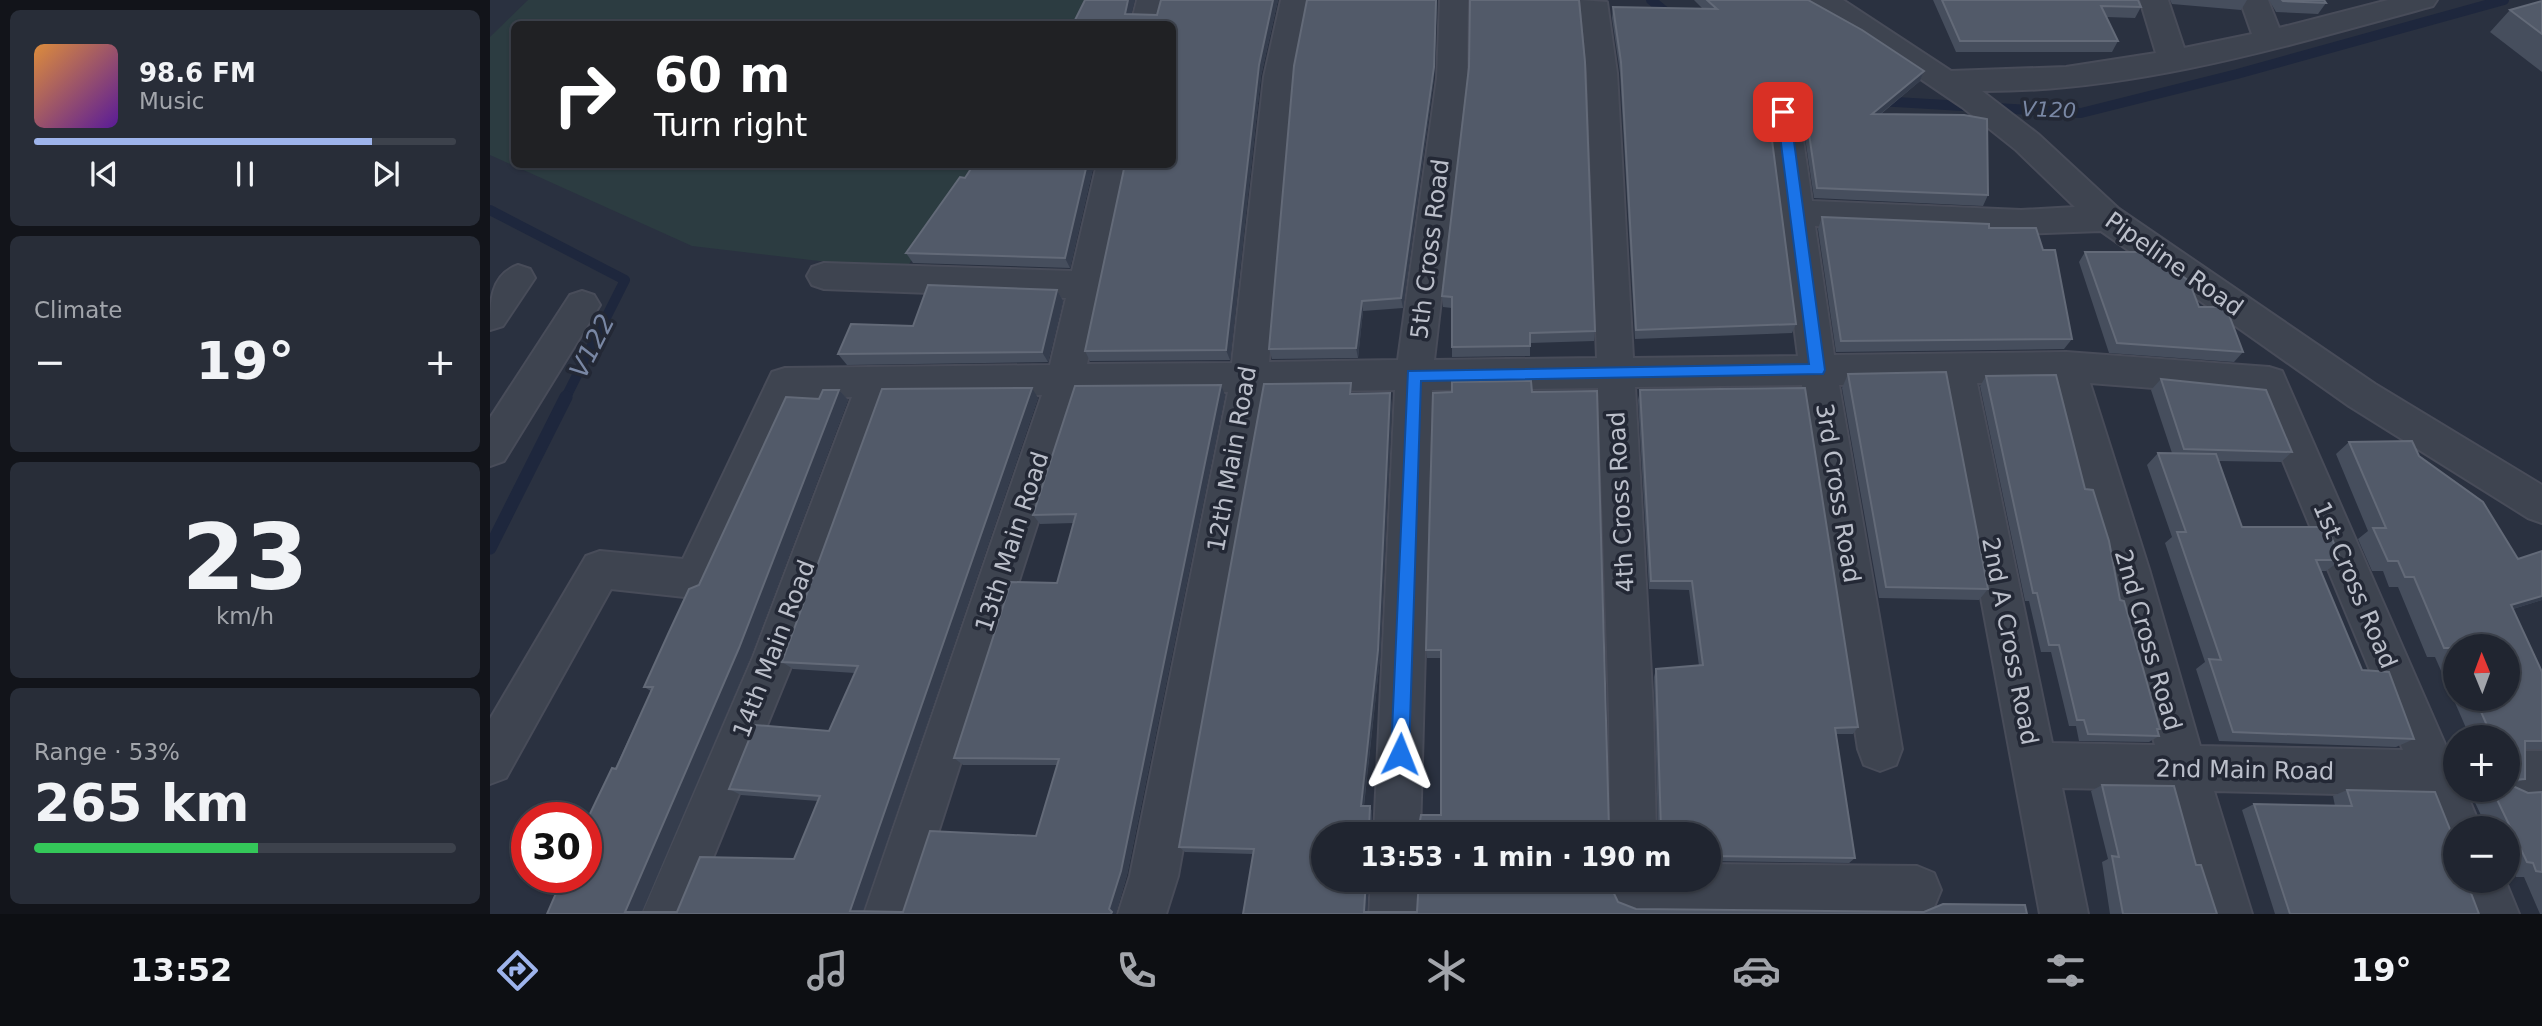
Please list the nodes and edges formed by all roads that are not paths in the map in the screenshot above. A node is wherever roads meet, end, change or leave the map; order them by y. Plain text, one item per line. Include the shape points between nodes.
1 (1151, 0) edge
2 (1295, 0) edge
3 (1454, 0) edge
4 (1823, 0) edge
5 (2154, 0) edge
6 (2254, 0) edge
7 (2423, 0) edge
8 (1593, 2) dead end
9 (1146, 21) edge
10 (2268, 38) junction
11 (2173, 60) junction
12 (1948, 81) junction
13 (1783, 112) dead end
14 (1112, 168) edge
15 (1798, 213) junction
16 (2107, 218) junction
17 (824, 276) dead end
18 (519, 278) dead end
19 (1085, 285) junction
20 (582, 305) dead end
21 (490, 316) edge
22 (2304, 356) junction
23 (2066, 367) junction
24 (1956, 368) junction
25 (1818, 370) junction
26 (1614, 373) junction
27 (1414, 375) junction
28 (1249, 377) junction
29 (1065, 380) junction
30 (876, 382) junction
31 (2269, 382) junction
32 (490, 450) edge
33 (2542, 506) edge
34 (1880, 749) dead end
35 (490, 761) edge
36 (2034, 765) junction
37 (2186, 770) junction
38 (2443, 770) edge
39 (2443, 774) edge
40 (2520, 774) edge
41 (2542, 774) edge
42 (1397, 822) edge
43 (1633, 822) edge
44 (1917, 890) dead end
45 (1394, 892) edge
46 (2486, 893) edge
47 (1634, 894) edge
48 (666, 914) edge
49 (888, 914) edge
50 (1142, 914) edge
51 (1393, 914) edge
52 (2064, 914) edge
53 (2228, 914) edge
54 (2495, 914) edge

1 - 9 street
2 - 28 street, 12th Main Road via 1279,77
3 - 27 street, 5th Cross Road via 1452,78
4 - 12 street, Pipeline Road
5 - 11 street
6 - 10 street
7 - 10 street
8 - 26 street, 4th Cross Road via 1602,73
10 - 11 street
11 - 12 street via 2039,81
12 - 16 street, Pipeline Road via 2027,142
13 - 15 street, 3rd Cross Road
14 - 19 street, 13th Main Road
15 - 16 street via 2021,222
15 - 25 street, 3rd Cross Road
16 - 22 street, Pipeline Road
17 - 19 street
18 - 21 street
19 - 29 street, 13th Main Road
20 - 32 street via 554,367
22 - 31 street
22 - 33 street, Pipeline Road
23 - 24 street
23 - 31 street
23 - 37 street, 2nd Cross Road
24 - 25 street
24 - 36 street, 2nd A Cross Road
25 - 26 street
25 - 34 street, 3rd Cross Road
26 - 27 street
26 - 43 street, 4th Cross Road
27 - 28 street
27 - 42 street, 5th Cross Road
28 - 29 street
28 - 50 street, 12th Main Road via 1154,876
29 - 30 street
29 - 49 street, 13th Main Road
30 - 35 street via 785,383 694,579 600,569
30 - 48 street, 14th Main Road via 774,657
31 - 38 street, 1st Cross Road
36 - 37 street, 2nd Main Road
36 - 52 street, 2nd A Cross Road
37 - 39 street, 2nd Main Road
37 - 53 street, 2nd Cross Road
40 - 41 street
44 - 47 street
45 - 51 street
46 - 54 street

